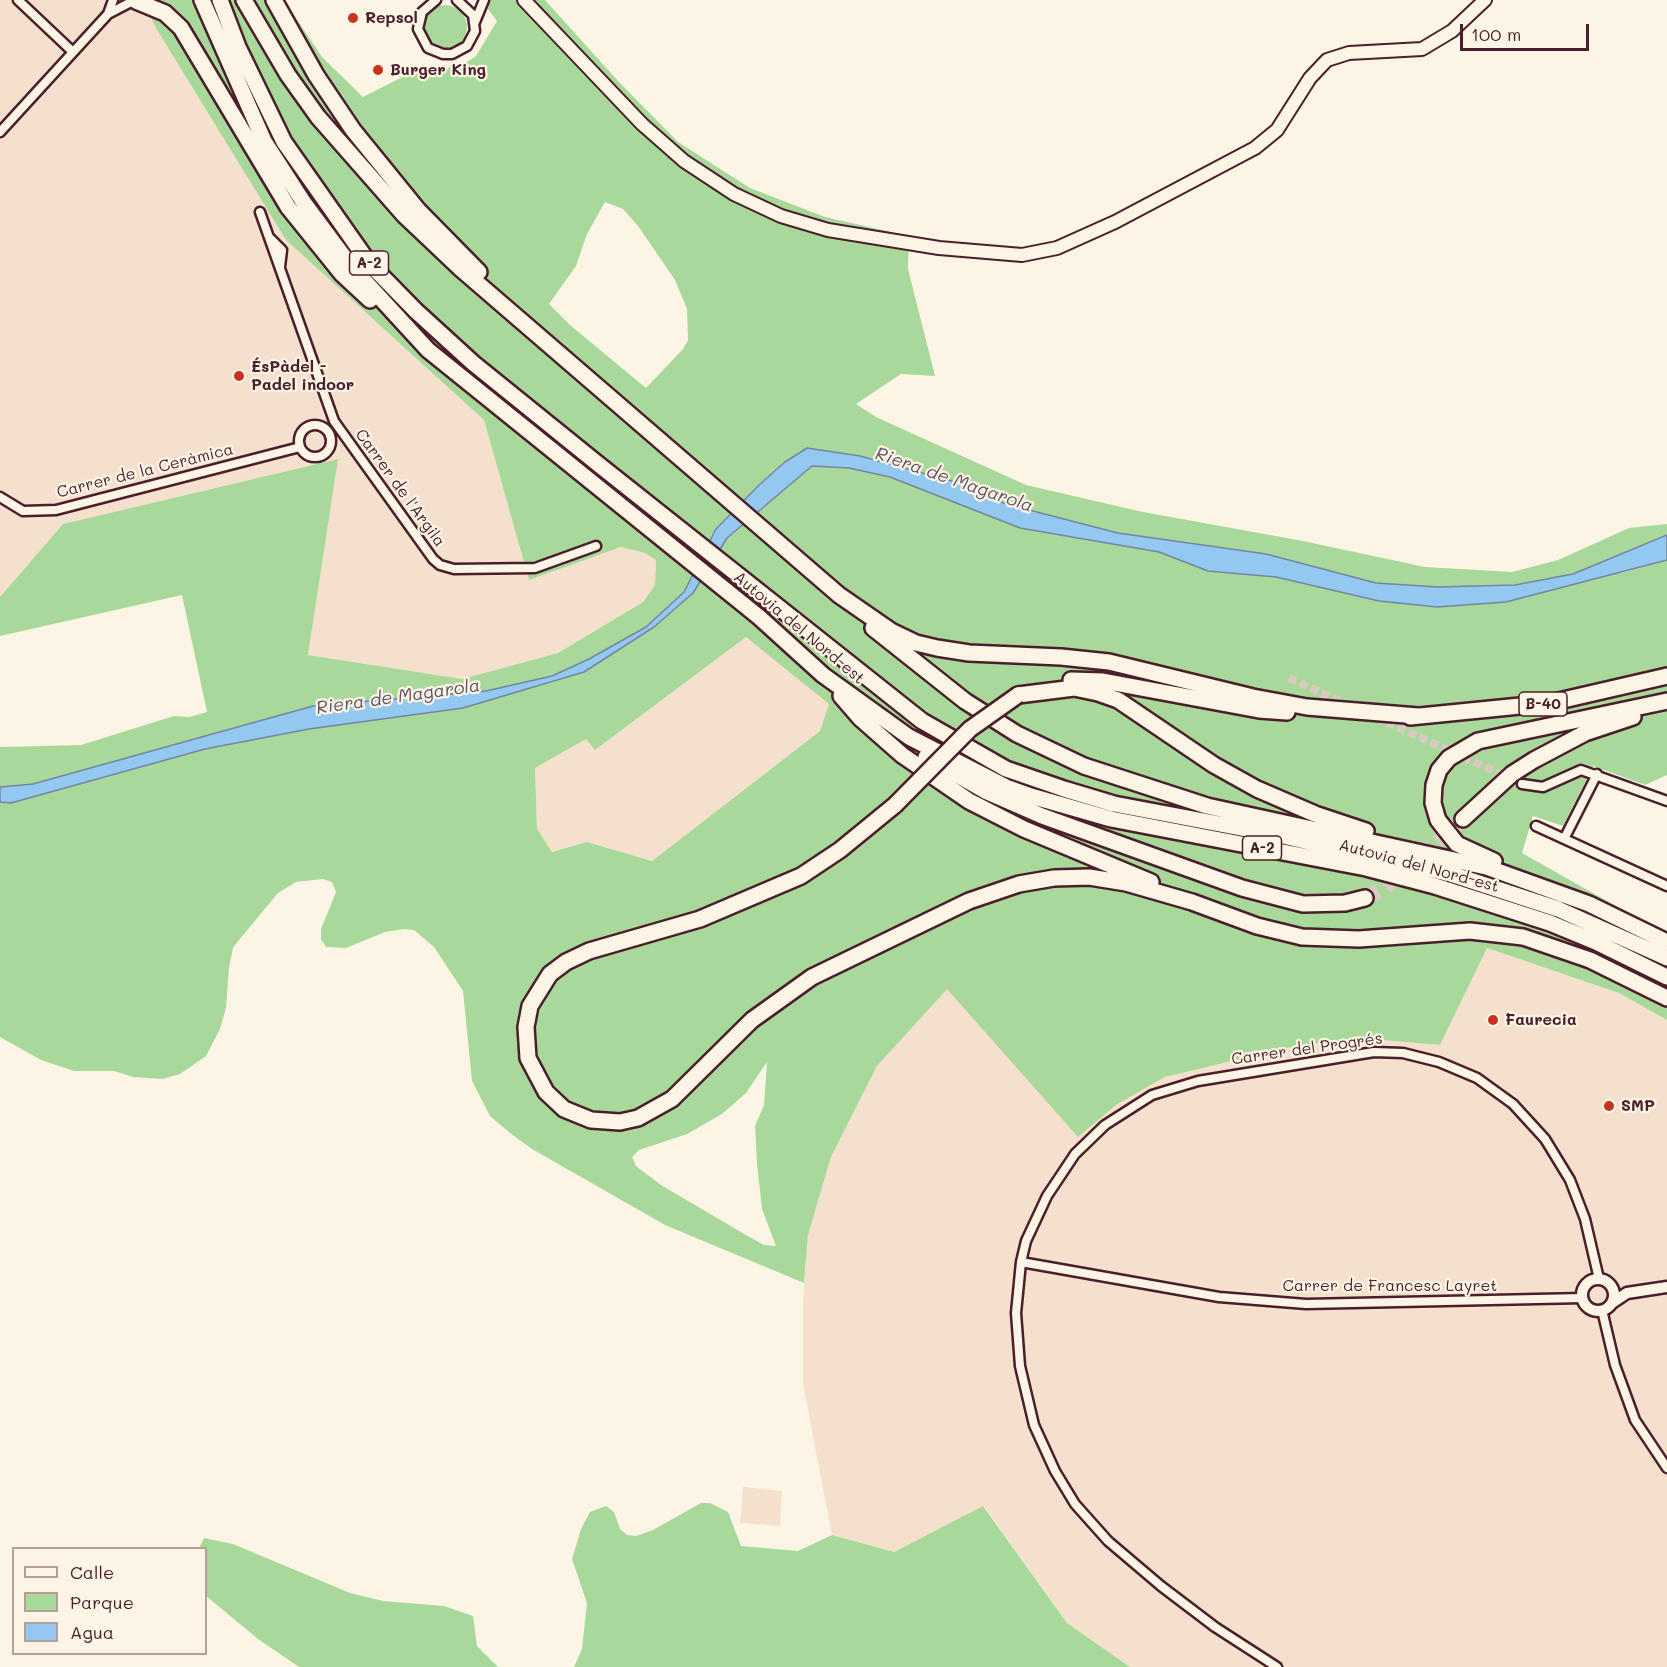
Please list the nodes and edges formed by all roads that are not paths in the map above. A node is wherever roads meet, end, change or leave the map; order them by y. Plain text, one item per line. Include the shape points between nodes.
1 (18, 0) edge
2 (113, 0) edge
3 (128, 0) edge
4 (136, 0) edge
5 (202, 0) edge
6 (220, 0) edge
7 (244, 0) edge
8 (274, 0) edge
9 (436, 0) edge
10 (457, 0) edge
11 (484, 0) edge
12 (524, 0) edge
13 (536, 0) edge
14 (1485, 0) edge
15 (108, 14) junction
16 (475, 23) junction
17 (73, 52) junction
18 (603, 82) junction
19 (0, 132) edge
20 (260, 212) dead end
21 (428, 350) junction
22 (610, 396) junction
23 (300, 447) dead end
24 (0, 497) edge
25 (596, 546) dead end
26 (839, 595) junction
27 (823, 675) junction
28 (1667, 676) edge
29 (1018, 695) junction
30 (1667, 701) edge
31 (864, 706) junction
32 (1667, 708) edge
33 (1418, 716) junction
34 (1597, 774) junction
35 (1522, 784) tunnel mouth
36 (1667, 801) edge
37 (1463, 819) tunnel mouth
38 (1536, 826) dead end
39 (1564, 839) junction
40 (1486, 867) junction
41 (1667, 886) edge
42 (1561, 893) junction
43 (1365, 898) tunnel mouth
44 (1192, 902) junction
45 (1667, 942) edge
46 (1667, 958) edge
47 (1667, 977) edge
48 (1667, 998) edge
49 (1021, 1263) junction
50 (1599, 1279) junction
51 (1667, 1287) edge
52 (1612, 1288) junction
53 (1628, 1293) junction
54 (1583, 1298) junction
55 (1612, 1303) junction
56 (1602, 1310) junction
57 (1667, 1468) edge
58 (1276, 1667) edge

1 - 17 street
2 - 15 street
3 - 4 main road
4 - 15 street
4 - 21 highway via 165,13 181,28 288,207 342,274
5 - 21 highway, Autovia del Nord-est / A-2 via 264,141 304,203 350,265
6 - 46 highway, Autovia del Nord-est / A-2 via 284,142 369,263 445,339 904,708 968,750 1006,769 1114,804 1283,836 1451,874 1558,909
7 - 22 highway via 288,75 359,167 461,269
8 - 22 highway via 316,75 390,177 470,263
9 - 16 street via 422,12 418,25 422,41 435,52 460,51 472,39
10 - 16 street via 469,9
11 - 16 street
12 - 18 main road
13 - 18 main road
14 - 18 main road via 1452,31 1422,49 1349,53 1327,60 1310,78 1277,130 1255,148 1115,222 1057,248 1022,255 866,237 781,216 734,194 684,161
15 - 17 street
17 - 19 street
20 - 25 street, Carrer de l'Argila via 338,429 440,565 454,569 535,568
21 - 27 highway, Autovia del Nord-est / A-2 via 759,617
22 - 26 highway
23 - 24 street, Carrer de la Ceràmica via 56,510 22,511
26 - 33 highway via 891,631 937,648 1108,662 1307,707
26 - 40 highway via 914,663 965,701 1017,734 1084,766 1207,806
27 - 31 highway, Autovia del Nord-est / A-2
27 - 44 highway via 885,742 950,789 1024,829
28 - 33 highway, B-40 via 1550,703
29 - 33 highway via 1047,684 1087,680 1259,710 1390,718
29 - 40 highway via 1064,688 1098,693 1131,707 1214,765 1281,801
29 - 44 highway, bridge via 970,729 895,805 801,876 700,919 589,951 550,974 530,1006 526,1036 532,1070 550,1097 571,1113 591,1120 620,1122 651,1112 672,1099 752,1020 812,977 969,901 1019,884 1054,878 1102,879
30 - 42 highway via 1478,741 1449,758 1439,770 1433,803 1450,838 1477,855 1545,880
31 - 43 highway via 929,759 987,792 1042,816 1283,900 1326,904
31 - 47 highway, Autovia del Nord-est / A-2 via 932,750 1006,788 1111,819 1366,868 1436,886 1550,923
32 - 37 highway via 1559,745 1512,774
34 - 35 street via 1581,770 1543,788
34 - 36 street
34 - 39 street
38 - 39 street
39 - 41 street
40 - 42 highway
42 - 45 highway
44 - 48 highway via 1257,926 1302,937 1359,939 1470,931 1522,937 1590,960
49 - 50 street, Carrer del Progrés via 1026,1240 1047,1197 1075,1154 1105,1125 1152,1095 1198,1081 1374,1052 1403,1053 1439,1062 1478,1078 1513,1104 1545,1139 1570,1180 1585,1220
49 - 54 street, Carrer de Francesc Layret via 1218,1297 1306,1304
49 - 58 street, Carrer del Progrés via 1016,1313 1020,1366 1034,1425 1075,1504 1108,1541 1161,1586
50 - 52 street
50 - 54 street via 1586,1284
51 - 53 street
52 - 53 street
52 - 55 street
53 - 55 street
54 - 56 street via 1592,1309
55 - 56 street
56 - 57 street via 1615,1365 1635,1420

